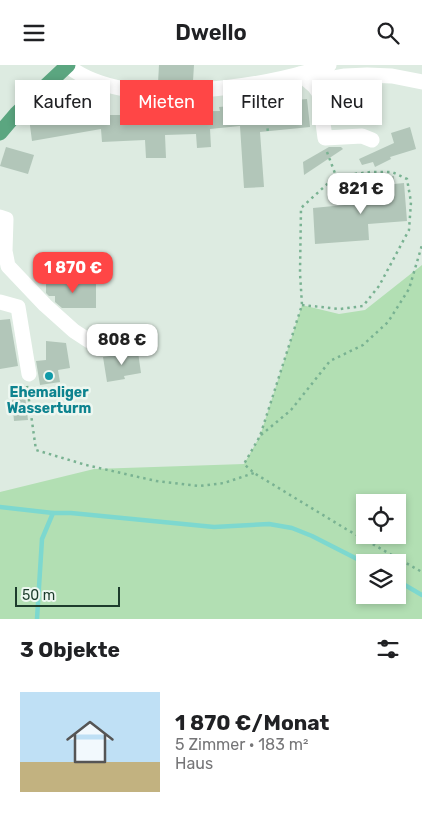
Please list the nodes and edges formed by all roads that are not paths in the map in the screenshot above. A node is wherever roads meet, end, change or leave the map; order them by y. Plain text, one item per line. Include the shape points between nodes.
1 (68, 65) edge
2 (329, 65) edge
3 (300, 75) junction
4 (422, 82) edge
5 (0, 133) edge
6 (372, 140) dead end
7 (0, 217) edge
8 (0, 302) edge
9 (94, 344) dead end
10 (30, 374) road end

1 - 3 street via 79,75 99,83 159,93 220,89
1 - 5 main road
2 - 3 street
3 - 4 street via 323,81 367,75
3 - 6 street via 319,93 326,145 362,136
7 - 9 street via 6,219 8,266 45,305
8 - 10 street via 18,307

